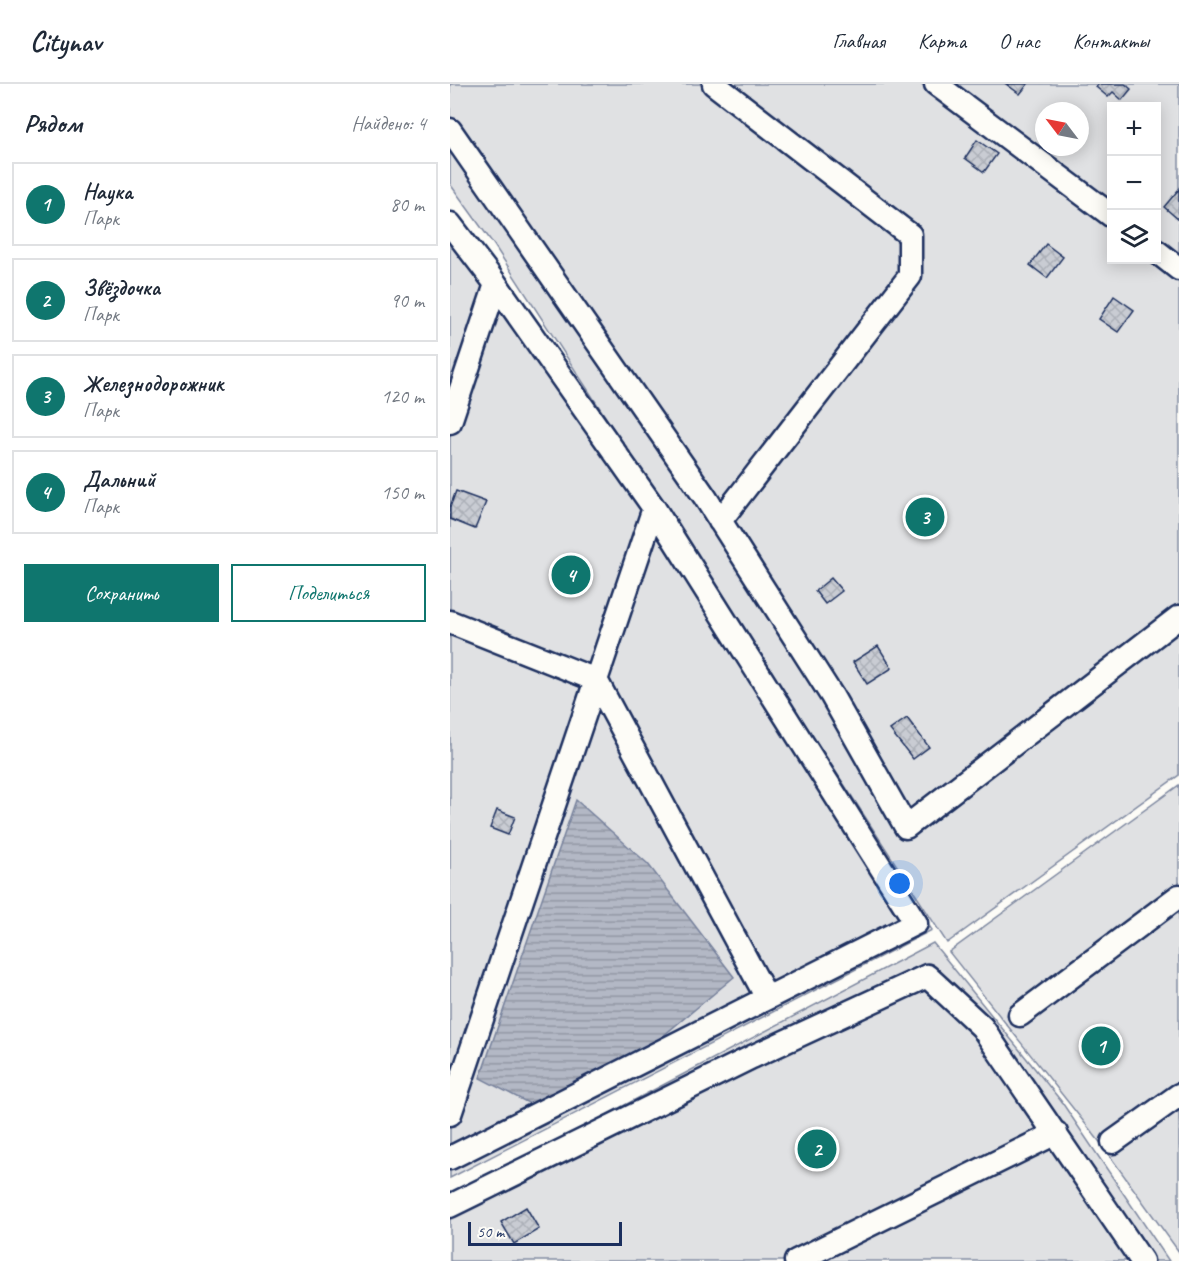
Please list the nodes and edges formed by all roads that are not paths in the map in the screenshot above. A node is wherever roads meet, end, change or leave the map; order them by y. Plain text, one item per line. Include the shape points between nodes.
1 (714, 84) edge
2 (936, 84) edge
3 (450, 130) edge
4 (1107, 212) edge
5 (450, 224) edge
6 (1161, 255) edge
7 (1179, 269) edge
8 (496, 284) junction
9 (450, 422) edge
10 (654, 508) junction
11 (720, 521) junction
12 (1179, 617) edge
13 (450, 621) edge
14 (596, 680) junction
15 (1179, 896) edge
16 (767, 998) junction
17 (1020, 1015) dead end
18 (1179, 1095) edge
19 (450, 1114) edge
20 (1056, 1133) junction
21 (1113, 1143) dead end
22 (450, 1158) edge
23 (450, 1206) edge
24 (796, 1261) edge
25 (1142, 1261) edge

1 - 11 street via 910,235 910,276
2 - 4 street
3 - 11 street
5 - 8 street
6 - 7 street
8 - 9 street
8 - 10 street
10 - 14 street
10 - 16 street via 916,923
11 - 12 street via 832,696 906,827
13 - 14 street
14 - 16 street
14 - 19 street
15 - 17 street
16 - 22 street
18 - 21 street
20 - 23 street via 982,1027 927,976 752,1057
20 - 24 street
20 - 25 street

